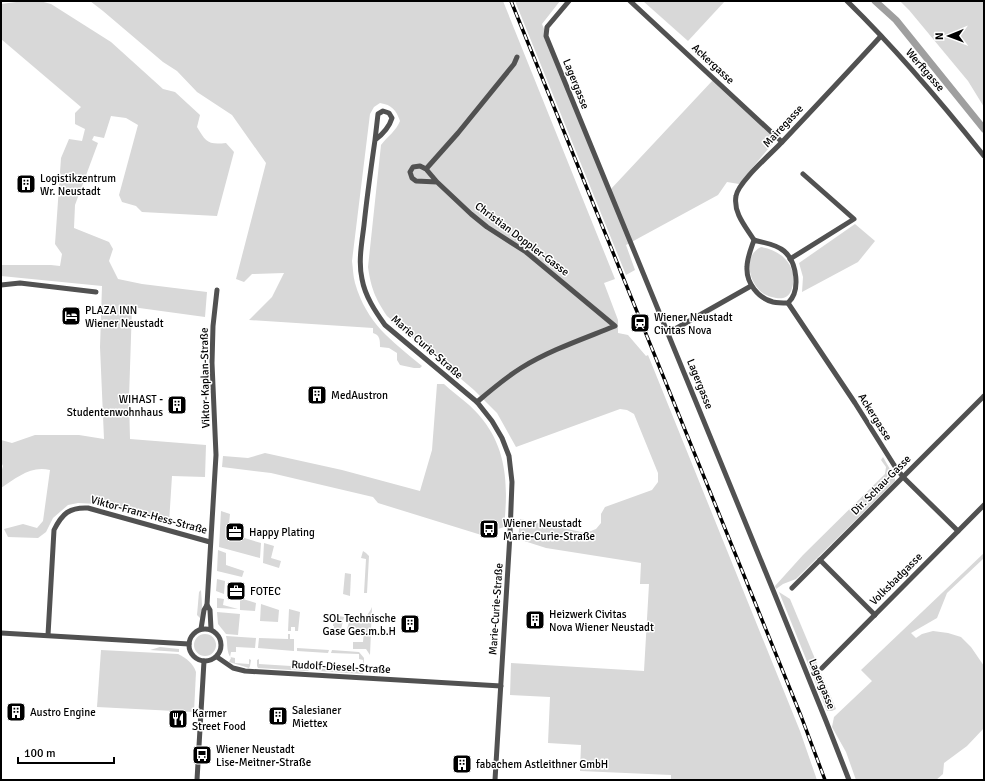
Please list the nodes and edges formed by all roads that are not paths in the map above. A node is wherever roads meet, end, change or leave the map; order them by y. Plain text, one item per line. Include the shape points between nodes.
1 (569, 1) edge
2 (630, 1) edge
3 (847, 1) edge
4 (881, 36) junction
5 (517, 57) dead end
6 (375, 140) junction
7 (782, 142) junction
8 (984, 156) edge
9 (426, 169) junction
10 (803, 174) dead end
11 (437, 182) junction
12 (754, 240) junction
13 (790, 259) junction
14 (1, 285) edge
15 (751, 286) junction
16 (217, 290) dead end
17 (96, 292) dead end
18 (788, 303) junction
19 (668, 333) junction
20 (984, 396) edge
21 (477, 402) junction
22 (903, 477) junction
23 (984, 505) edge
24 (958, 531) junction
25 (510, 534) joint
26 (210, 542) junction
27 (820, 560) junction
28 (792, 588) dead end
29 (207, 605) junction
30 (875, 615) junction
31 (206, 629) junction
32 (1, 633) edge
33 (48, 635) junction
34 (189, 644) junction
35 (216, 656) junction
36 (204, 661) junction
37 (822, 668) dead end
38 (501, 686) junction
39 (197, 780) edge
40 (495, 780) edge
41 (848, 780) edge

1 - 19 street, Lagergasse via 547,27 546,36
2 - 7 street, Ackergasse
3 - 4 street, Werftgasse
4 - 7 street, Mairegasse
4 - 8 street, Werftgasse
5 - 9 street via 458,133
6 - 6 street, Marie Curie-Straße via 390,124 392,118 389,112 383,111 378,114
6 - 21 street, Marie Curie-Straße via 360,261 367,296 385,325
7 - 12 street, Mairegasse via 746,180 736,195 735,207
9 - 11 street, Christian Doppler-Gasse
9 - 11 street via 420,166 414,168 410,172 412,178 416,181
10 - 13 street via 854,219
11 - 21 street, Christian Doppler-Gasse via 481,223 526,252 615,326 547,354 521,368 498,383
12 - 13 street via 779,247
12 - 15 street via 746,268
13 - 18 street via 796,280 792,300
14 - 17 street via 20,283
15 - 18 street via 761,297 773,302
15 - 19 street
16 - 26 street, Viktor-Kaplan-Straße via 213,326 212,363 216,429
18 - 22 street, Ackergasse
19 - 41 street, Lagergasse
20 - 22 street, Dir. Schau-Gasse
21 - 25 street, Marie Curie-Straße via 492,421 509,456 512,482
22 - 24 street, Ackergasse
22 - 27 street, Dir. Schau-Gasse
23 - 24 street, Volksbadgasse
24 - 30 street, Volksbadgasse
25 - 38 street, Marie-Curie-Straße
26 - 29 street, Viktor-Kaplan-Straße
26 - 33 street, Viktor-Franz-Hess-Straße via 88,508 68,511 59,519 54,530
27 - 28 street, Dir. Schau-Gasse
27 - 30 street
29 - 31 street via 204,610
29 - 31 street via 210,610
30 - 37 street, Volksbadgasse
31 - 34 street via 193,634
31 - 35 street via 216,632 220,638 222,644
32 - 33 street
33 - 34 street
34 - 36 street via 194,656
35 - 36 street via 212,660
35 - 38 street, Rudolf-Diesel-Straße via 233,668 245,671
36 - 39 street
38 - 40 street, Marie-Curie-Straße

